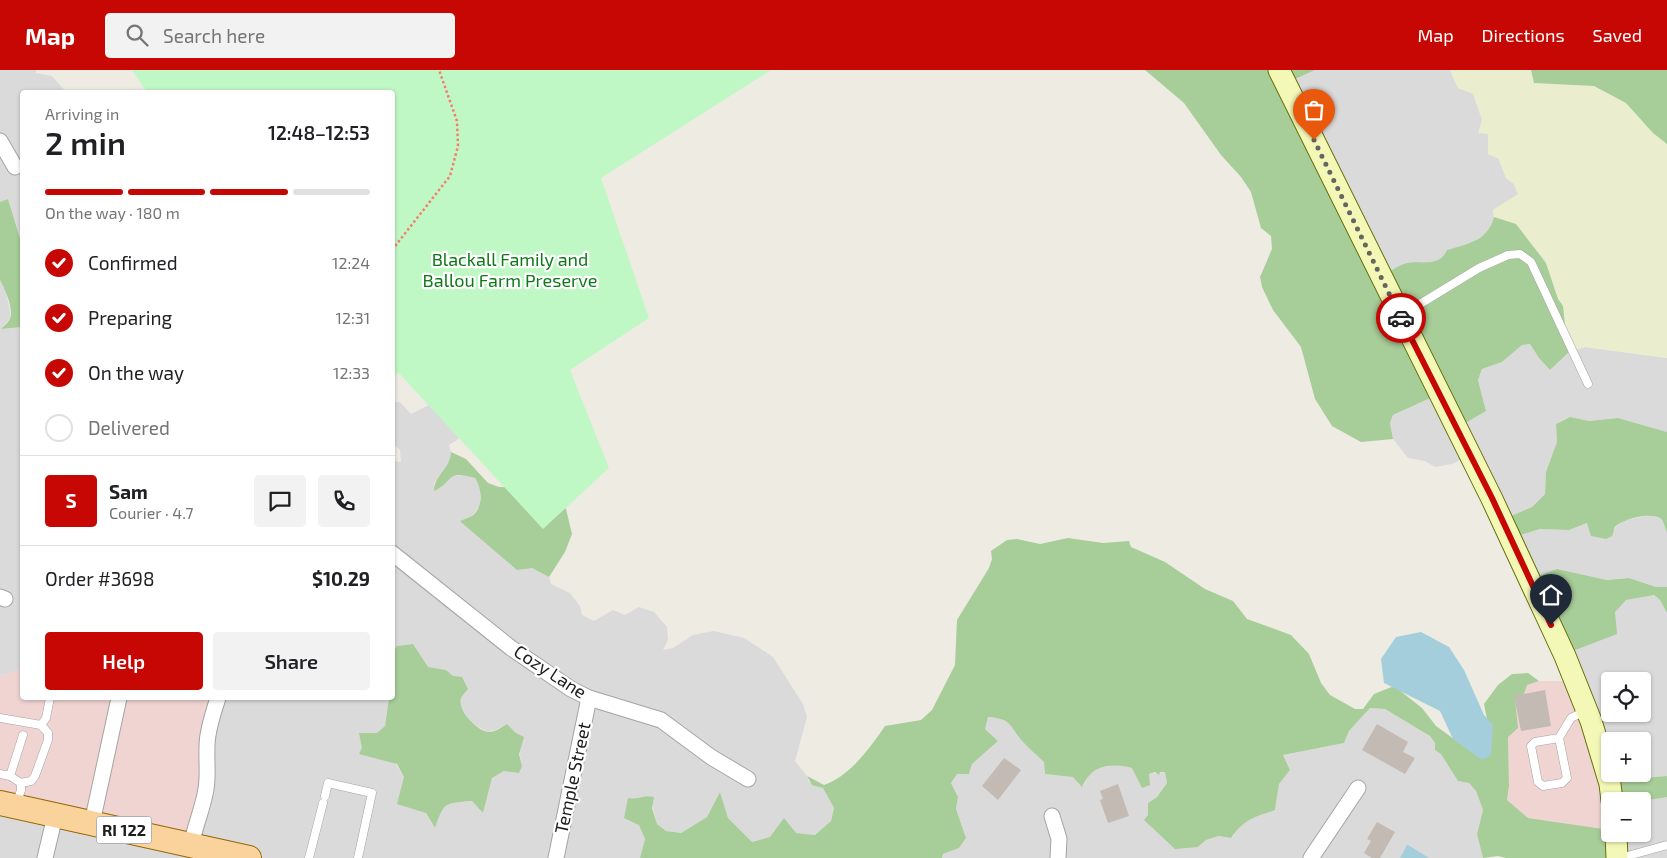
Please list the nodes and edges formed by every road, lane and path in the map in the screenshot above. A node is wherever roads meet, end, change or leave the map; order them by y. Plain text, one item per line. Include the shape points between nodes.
1 (439, 70) edge
2 (1280, 70) edge
3 (0, 141) edge
4 (15, 167) dead end
5 (395, 246) edge
6 (1400, 316) junction
7 (1588, 384) dead end
8 (395, 555) edge
9 (589, 698) junction
10 (50, 700) edge
11 (119, 700) edge
12 (217, 700) edge
13 (1587, 710) junction
14 (0, 718) edge
15 (41, 725) junction
16 (23, 735) dead end
17 (1559, 738) junction
18 (0, 774) edge
19 (10, 776) junction
20 (748, 779) dead end
21 (21, 783) junction
22 (1358, 788) dead end
23 (1611, 792) edge
24 (8, 805) edge
25 (55, 816) junction
26 (1052, 816) dead end
27 (92, 823) junction
28 (1617, 842) edge
29 (191, 845) junction
30 (1667, 845) edge
31 (45, 858) edge
32 (249, 858) edge
33 (310, 858) edge
34 (358, 858) edge
35 (556, 858) edge
36 (1058, 858) edge
37 (1311, 858) edge
38 (1618, 858) edge

1 - 5 path via 457,121 458,146 450,176
2 - 6 street
3 - 4 street
6 - 7 lane via 1480,268 1508,255 1520,254 1531,262
6 - 13 street via 1492,498
8 - 9 street, Cozy Lane via 511,648
9 - 20 street, Cozy Lane via 661,720 711,757
9 - 35 street, Temple Street
10 - 15 lane
11 - 27 street
12 - 29 street via 208,735 206,789
13 - 17 lane via 1571,718
13 - 23 street
14 - 15 lane
15 - 21 lane via 48,733 45,749 35,776 31,781
16 - 19 lane
17 - 17 lane via 1566,778 1562,783 1543,786 1538,782 1531,746 1535,742
18 - 19 lane
19 - 21 lane
21 - 24 lane via 21,790
22 - 37 street
24 - 25 main road, RI 122
25 - 27 main road, RI 122
25 - 31 street
26 - 36 street via 1059,839
27 - 29 main road, RI 122
28 - 38 street
29 - 32 main road, RI 122
30 - 38 lane
33 - 34 lane via 328,783 372,793

